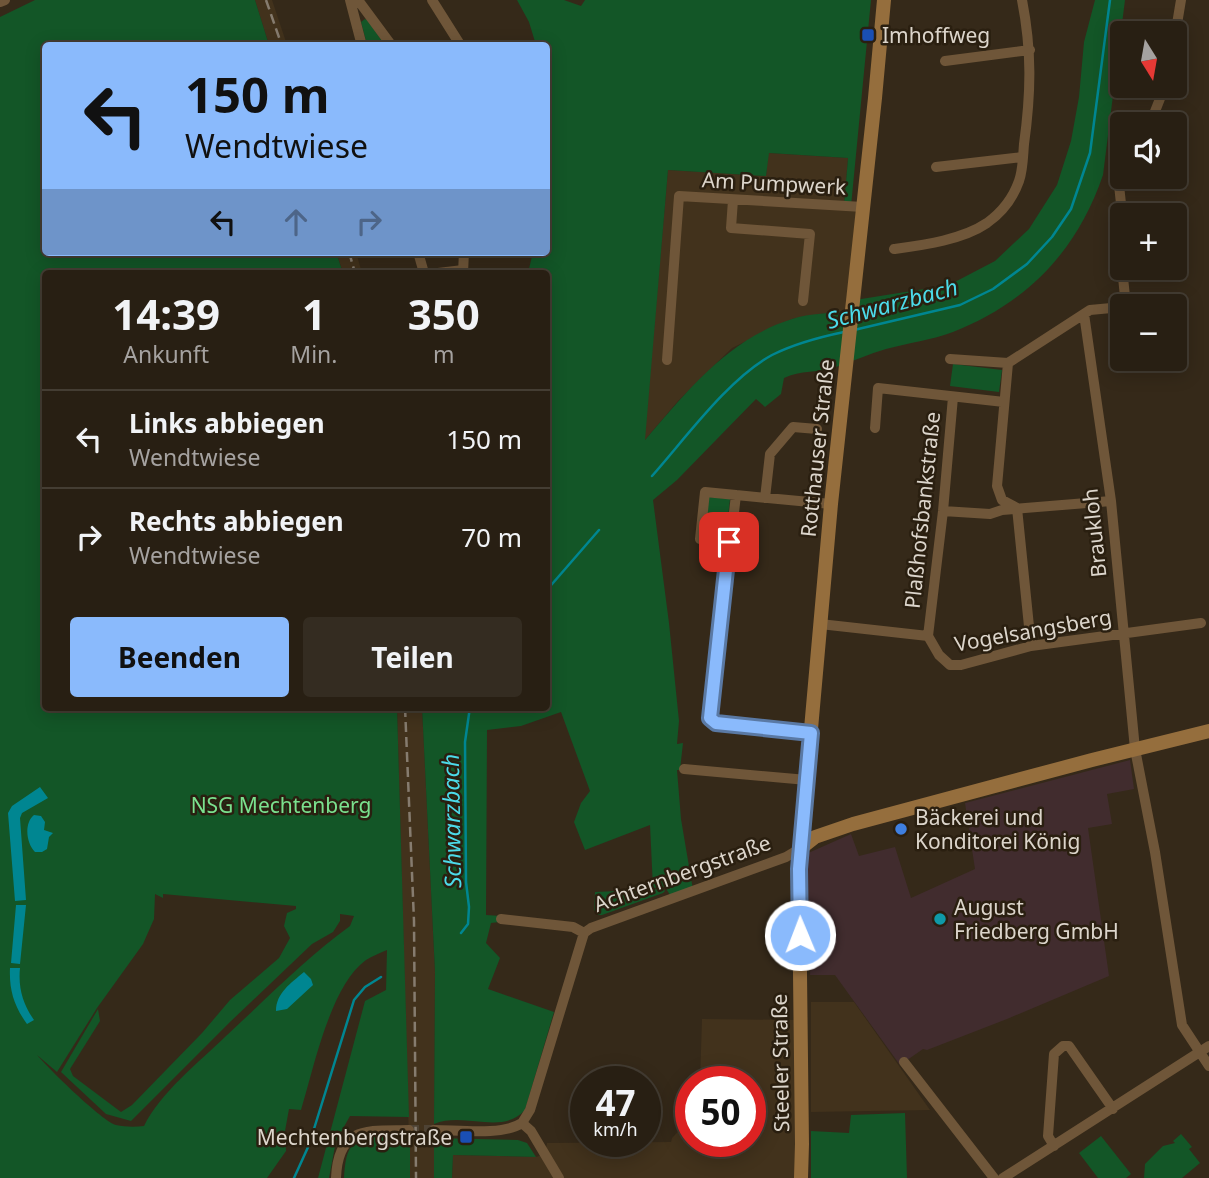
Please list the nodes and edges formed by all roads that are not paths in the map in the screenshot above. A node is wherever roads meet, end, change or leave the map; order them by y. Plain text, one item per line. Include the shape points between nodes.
1 (5, 0) edge
2 (350, 0) edge
3 (358, 0) edge
4 (432, 0) edge
5 (884, 0) edge
6 (1022, 0) edge
7 (1181, 0) edge
8 (0, 2) edge
9 (1178, 21) edge
10 (361, 42) edge
11 (389, 42) edge
12 (458, 42) edge
13 (1030, 50) junction
14 (945, 61) dead end
15 (1023, 157) junction
16 (936, 167) dead end
17 (733, 200) junction
18 (863, 207) junction
19 (894, 249) dead end
20 (803, 301) dead end
21 (1110, 308) edge
22 (1084, 314) junction
23 (950, 359) dead end
24 (667, 360) dead end
25 (1009, 363) junction
26 (953, 397) junction
27 (1004, 402) junction
28 (875, 428) dead end
29 (817, 429) dead end
30 (736, 495) junction
31 (765, 498) junction
32 (1111, 501) junction
33 (831, 504) junction
34 (1017, 508) junction
35 (943, 511) junction
36 (729, 542) junction
37 (1201, 623) dead end
38 (820, 624) junction
39 (1125, 634) junction
40 (928, 636) junction
41 (1031, 646) junction
42 (1209, 731) edge
43 (811, 733) junction
44 (1135, 748) junction
45 (684, 769) dead end
46 (807, 780) junction
47 (801, 848) junction
48 (501, 919) dead end
49 (584, 933) junction
50 (1209, 1046) edge
51 (1200, 1054) junction
52 (904, 1062) dead end
53 (1209, 1066) edge
54 (1112, 1109) junction
55 (522, 1123) junction
56 (410, 1130) tunnel mouth
57 (433, 1130) tunnel mouth
58 (1054, 1146) junction
59 (337, 1178) edge
60 (559, 1178) edge
61 (801, 1178) edge
62 (994, 1178) edge
63 (1003, 1178) edge

1 - 8 street
2 - 10 street
3 - 11 street
4 - 12 street
5 - 18 main road, Rotthauser Straße
6 - 13 street
7 - 9 street
13 - 14 street
13 - 15 street via 1031,97
15 - 16 street
15 - 19 street via 1012,196 987,223 952,237
17 - 18 street, Am Pumpwerk
17 - 20 street via 731,228 810,234
17 - 24 street, Am Pumpwerk via 679,197
18 - 33 main road, Rotthauser Straße
21 - 22 street
22 - 25 street
22 - 32 street, Braukloh
23 - 25 street
25 - 27 street
26 - 27 street
26 - 28 street, Plaßhofsbankstraße via 878,388
26 - 35 street, Plaßhofsbankstraße
27 - 34 street via 997,486 1002,500
29 - 31 street via 793,427 770,454
30 - 31 street
30 - 36 street
30 - 36 street via 705,492 701,539
31 - 33 street
32 - 34 street
32 - 39 street, Braukloh
33 - 38 main road, Rotthauser Straße
34 - 35 street via 990,514
34 - 41 street
35 - 40 street, Plaßhofsbankstraße
36 - 43 street via 710,718 716,723
37 - 39 street, Vogelsangsberg
38 - 40 street, Plaßhofsbankstraße
38 - 43 main road, Rotthauser Straße
39 - 41 street, Vogelsangsberg
39 - 44 street, Braukloh
40 - 41 street, Vogelsangsberg via 950,665
42 - 44 main road, Achternbergstraße
43 - 46 main road, Steeler Straße
44 - 47 main road, Achternbergstraße via 853,824 815,837
44 - 51 street, Braukloh via 1182,1025
45 - 46 street
46 - 47 main road, Steeler Straße
47 - 49 street, Achternbergstraße
47 - 61 main road, Steeler Straße
48 - 49 street via 573,927
49 - 55 street, Achternbergstraße via 530,1110
50 - 51 street
51 - 53 street, Braukloh
51 - 54 street
52 - 62 street
54 - 58 street
54 - 58 street via 1069,1046 1063,1046 1054,1054 1048,1136
55 - 57 street via 499,1130
55 - 60 street
56 - 59 street via 364,1131 350,1139 341,1151
58 - 63 street

